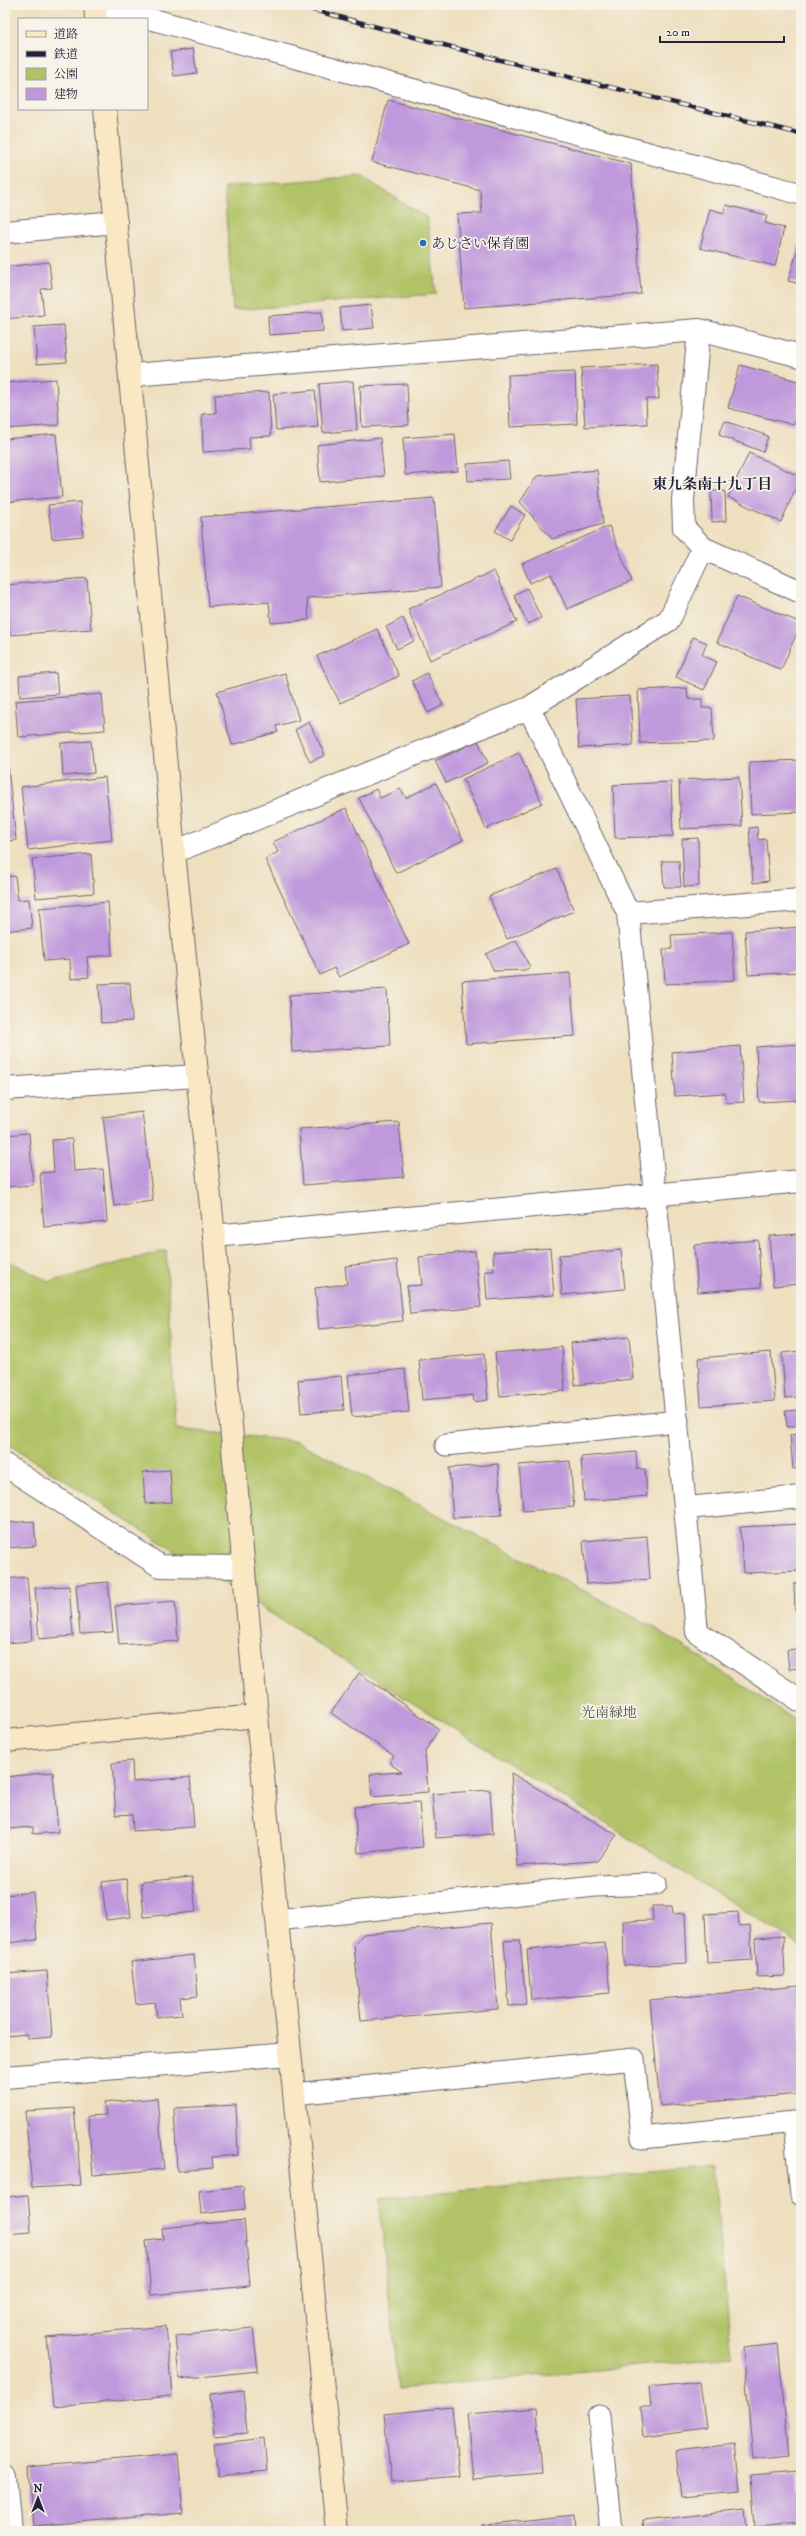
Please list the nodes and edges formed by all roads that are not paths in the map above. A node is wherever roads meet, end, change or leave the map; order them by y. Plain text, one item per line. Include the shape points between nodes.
1 (95, 5) edge
2 (99, 5) edge
3 (96, 18) edge
4 (147, 18) edge
5 (148, 18) edge
6 (105, 110) edge
7 (801, 194) edge
8 (116, 222) junction
9 (5, 232) edge
10 (699, 330) junction
11 (801, 356) edge
12 (132, 375) junction
13 (703, 548) junction
14 (801, 592) edge
15 (529, 708) junction
16 (174, 852) junction
17 (801, 900) edge
18 (628, 913) junction
19 (196, 1076) junction
20 (5, 1089) edge
21 (801, 1181) edge
22 (654, 1194) junction
23 (214, 1236) junction
24 (678, 1421) junction
25 (446, 1445) dead end
26 (5, 1465) edge
27 (801, 1497) edge
28 (687, 1508) junction
29 (244, 1567) junction
30 (801, 1701) edge
31 (257, 1716) junction
32 (5, 1741) edge
33 (656, 1884) dead end
34 (277, 1920) junction
35 (290, 2054) junction
36 (5, 2077) edge
37 (294, 2094) junction
38 (801, 2195) edge
39 (599, 2416) dead end
40 (5, 2476) edge
41 (10, 2531) edge
42 (337, 2531) edge
43 (611, 2531) edge

1 - 3 street
2 - 4 lane
5 - 7 lane
6 - 8 street
8 - 9 street
8 - 12 street
10 - 11 street
10 - 12 street
10 - 13 street via 683,500 684,528
12 - 16 street
13 - 14 street
13 - 15 street via 669,620
15 - 16 street
15 - 18 street
16 - 19 street
17 - 18 street
18 - 22 street
19 - 20 street
19 - 23 street
21 - 22 street
22 - 23 street
22 - 24 street
23 - 29 street
24 - 25 lane
24 - 28 street
26 - 29 street via 160,1566
27 - 28 street
28 - 30 street via 697,1632
29 - 31 street
31 - 32 street
31 - 34 street
33 - 34 lane via 595,1886
34 - 35 street
35 - 36 street
35 - 37 street
37 - 38 lane via 634,2059 642,2138 794,2122
37 - 42 street
39 - 43 lane
40 - 41 street

